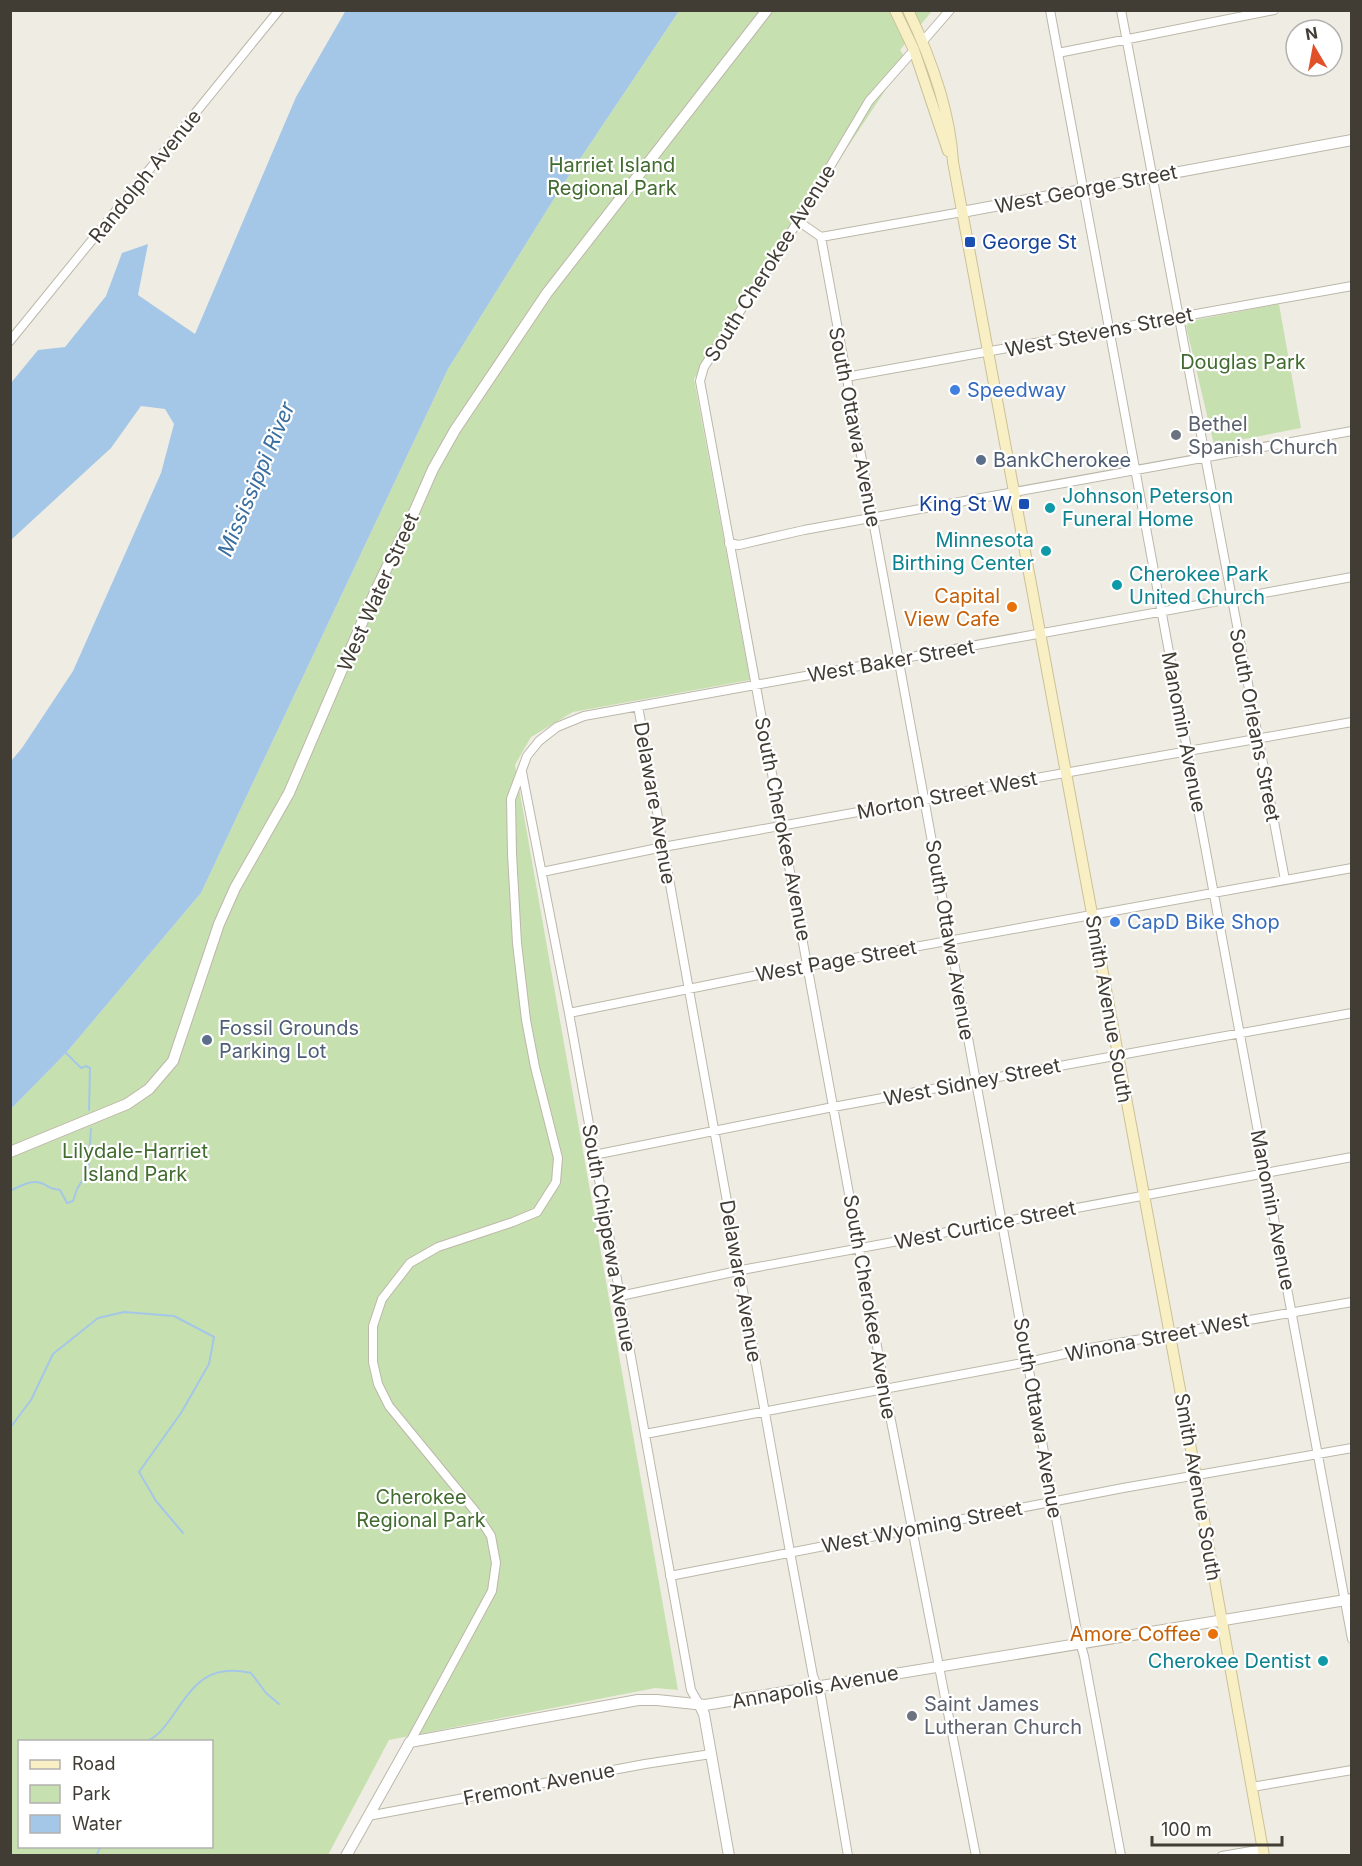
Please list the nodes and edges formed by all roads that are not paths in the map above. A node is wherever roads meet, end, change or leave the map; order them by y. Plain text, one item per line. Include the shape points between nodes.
1 (279, 10) edge
2 (766, 10) edge
3 (895, 10) edge
4 (908, 10) edge
5 (950, 10) edge
6 (1050, 10) edge
7 (1121, 10) edge
8 (1274, 10) edge
9 (910, 26) junction
10 (1126, 38) junction
11 (923, 41) junction
12 (914, 50) junction
13 (1058, 53) junction
14 (1352, 140) edge
15 (953, 162) junction
16 (1152, 176) junction
17 (1082, 189) junction
18 (962, 212) junction
19 (798, 221) junction
20 (821, 237) junction
21 (1352, 286) edge
22 (1178, 317) junction
23 (1109, 330) junction
24 (10, 341) edge
25 (987, 353) junction
26 (846, 377) junction
27 (1352, 430) edge
28 (1205, 458) junction
29 (1134, 471) junction
30 (1013, 492) junction
31 (872, 518) junction
32 (729, 543) junction
33 (1352, 577) edge
34 (1232, 599) junction
35 (1161, 612) junction
36 (1040, 634) junction
37 (899, 659) junction
38 (756, 686) junction
39 (638, 706) junction
40 (1352, 722) edge
41 (1258, 740) junction
42 (1188, 752) junction
43 (521, 769) junction
44 (1066, 773) junction
45 (925, 800) junction
46 (781, 825) junction
47 (663, 847) junction
48 (1352, 868) edge
49 (542, 872) junction
50 (1285, 880) junction
51 (1215, 893) junction
52 (1092, 914) junction
53 (951, 940) junction
54 (809, 966) junction
55 (687, 988) junction
56 (569, 1013) junction
57 (1352, 1013) edge
58 (1240, 1033) junction
59 (1118, 1054) junction
60 (976, 1082) junction
61 (833, 1107) junction
62 (714, 1130) junction
63 (10, 1152) edge
64 (594, 1155) junction
65 (1352, 1157) edge
66 (1266, 1173) junction
67 (1144, 1196) junction
68 (1002, 1222) junction
69 (860, 1249) junction
70 (739, 1271) junction
71 (620, 1296) junction
72 (1352, 1302) edge
73 (1292, 1313) junction
74 (1170, 1336) junction
75 (1028, 1362) junction
76 (885, 1390) junction
77 (765, 1411) junction
78 (645, 1434) junction
79 (1352, 1448) edge
80 (1317, 1454) junction
81 (1196, 1476) junction
82 (1054, 1502) junction
83 (912, 1528) junction
84 (790, 1552) junction
85 (670, 1576) junction
86 (1348, 1600) edge
87 (1222, 1620) junction
88 (1352, 1638) edge
89 (1080, 1643) junction
90 (939, 1666) junction
91 (817, 1687) junction
92 (699, 1706) junction
93 (410, 1742) junction
94 (711, 1754) junction
95 (1352, 1770) edge
96 (1252, 1787) junction
97 (368, 1816) junction
98 (1263, 1852) edge
99 (346, 1856) edge
100 (729, 1856) edge
101 (848, 1856) edge
102 (976, 1856) edge
103 (1121, 1856) edge
104 (1222, 1856) edge

1 - 24 street, Randolph Avenue
2 - 63 street, West Water Street via 547,293 455,430 376,590 289,793 235,888 173,1061 149,1089 127,1104
3 - 9 main road, Smith Avenue South
4 - 9 main road, Smith Avenue South
5 - 11 street
6 - 13 street, Manomin Avenue
7 - 10 street, South Orleans Street
8 - 10 street
9 - 11 main road, Smith Avenue South
9 - 12 main road, Smith Avenue South
10 - 13 street
10 - 16 street, South Orleans Street
11 - 15 main road, Smith Avenue South via 940,91
12 - 15 main road, Smith Avenue South
12 - 19 street, South Cherokee Avenue via 869,101
13 - 17 street, Manomin Avenue
14 - 16 street, West George Street
15 - 18 main road, Smith Avenue South
16 - 17 street, West George Street
16 - 22 street, South Orleans Street
17 - 18 street, West George Street
17 - 23 street, Manomin Avenue
18 - 20 street, West George Street
18 - 25 main road, Smith Avenue South
19 - 20 street
19 - 32 street, South Cherokee Avenue via 701,374
20 - 26 street, South Ottawa Avenue
21 - 22 street, West Stevens Street
22 - 23 street, West Stevens Street
22 - 28 street, South Orleans Street
23 - 25 street, West Stevens Street
23 - 29 street, Manomin Avenue
25 - 26 street, West Stevens Street
25 - 30 main road, Smith Avenue South
26 - 31 street, South Ottawa Avenue
27 - 28 street
28 - 29 street
28 - 34 street, South Orleans Street
29 - 30 street
29 - 35 street, Manomin Avenue
30 - 31 street
30 - 36 main road, Smith Avenue South
31 - 32 street via 739,545
31 - 37 street, South Ottawa Avenue
32 - 38 street, South Cherokee Avenue
33 - 34 street, West Baker Street
34 - 35 street, West Baker Street
34 - 41 street, South Orleans Street
35 - 36 street, West Baker Street
35 - 42 street, Manomin Avenue
36 - 37 street, West Baker Street
36 - 44 main road, Smith Avenue South
37 - 38 street, West Baker Street
37 - 45 street, South Ottawa Avenue
38 - 39 street, West Baker Street
38 - 46 street, South Cherokee Avenue
39 - 43 street, West Baker Street via 584,716 557,728 539,741
39 - 47 street, Delaware Avenue
40 - 41 street, Morton Street West
41 - 42 street, Morton Street West
41 - 50 street, South Orleans Street
42 - 44 street, Morton Street West
42 - 51 street, Manomin Avenue
43 - 49 street, South Chippewa Avenue
43 - 93 street, West Baker Street via 512,799 517,943 529,1039 558,1158 556,1182 537,1212 438,1247 410,1263 382,1299 374,1326 373,1362 389,1406 474,1511 491,1536 496,1563 492,1591
44 - 45 street, Morton Street West
44 - 52 main road, Smith Avenue South
45 - 46 street, Morton Street West
45 - 53 street, South Ottawa Avenue
46 - 47 street, Morton Street West
46 - 54 street, South Cherokee Avenue
47 - 49 street, Morton Street West
47 - 55 street, Delaware Avenue
48 - 50 street, West Page Street
49 - 56 street, South Chippewa Avenue
50 - 51 street, West Page Street
51 - 52 street, West Page Street
51 - 58 street, Manomin Avenue
52 - 53 street, West Page Street
52 - 59 main road, Smith Avenue South
53 - 54 street, West Page Street
53 - 60 street, South Ottawa Avenue
54 - 55 street, West Page Street
54 - 61 street, South Cherokee Avenue
55 - 56 street, West Page Street
55 - 62 street, Delaware Avenue
56 - 64 street, South Chippewa Avenue
57 - 58 street, West Sidney Street
58 - 59 street, West Sidney Street
58 - 66 street, Manomin Avenue
59 - 60 street, West Sidney Street
59 - 67 main road, Smith Avenue South
60 - 61 street, West Sidney Street
60 - 68 street, South Ottawa Avenue
61 - 62 street, West Sidney Street
61 - 69 street, South Cherokee Avenue
62 - 64 street, West Sidney Street
62 - 70 street, Delaware Avenue
64 - 71 street, South Chippewa Avenue
65 - 66 street, West Curtice Street
66 - 67 street, West Curtice Street
66 - 73 street, Manomin Avenue
67 - 68 street, West Curtice Street
67 - 74 main road, Smith Avenue South
68 - 69 street, West Curtice Street
68 - 75 street, South Ottawa Avenue
69 - 70 street, West Curtice Street
69 - 76 street, South Cherokee Avenue
70 - 71 street, West Curtice Street
70 - 77 street, Delaware Avenue
71 - 78 street, South Chippewa Avenue
72 - 73 street, Winona Street West
73 - 74 street, Winona Street West
73 - 80 street, Manomin Avenue
74 - 75 street, Winona Street West
74 - 81 main road, Smith Avenue South
75 - 76 street, Winona Street West
75 - 82 street, South Ottawa Avenue
76 - 77 street, Winona Street West
76 - 83 street, South Cherokee Avenue
77 - 78 street, Winona Street West
77 - 84 street, Delaware Avenue
78 - 85 street, South Chippewa Avenue
79 - 80 street, West Wyoming Street
80 - 81 street, West Wyoming Street
80 - 86 street, Manomin Avenue
81 - 82 street, West Wyoming Street
81 - 87 main road, Smith Avenue South
82 - 83 street, West Wyoming Street
82 - 89 street, South Ottawa Avenue
83 - 84 street, West Wyoming Street
83 - 90 street, South Cherokee Avenue
84 - 85 street, West Wyoming Street
84 - 91 street, Delaware Avenue
85 - 92 street, South Chippewa Avenue via 692,1694
86 - 87 street, Annapolis Avenue
86 - 88 street
87 - 89 street, Annapolis Avenue
87 - 96 main road, Smith Avenue South
89 - 90 street, Annapolis Avenue
89 - 103 street, South Ottawa Avenue
90 - 91 street, Annapolis Avenue
90 - 102 street, South Cherokee Avenue
91 - 92 street, Annapolis Avenue
91 - 101 street, Delaware Avenue
92 - 93 street, Annapolis Avenue via 638,1700
92 - 94 street
93 - 97 street
94 - 97 street, Fremont Avenue
94 - 100 street
95 - 96 street
96 - 98 main road, Smith Avenue South
97 - 99 street
98 - 104 street

